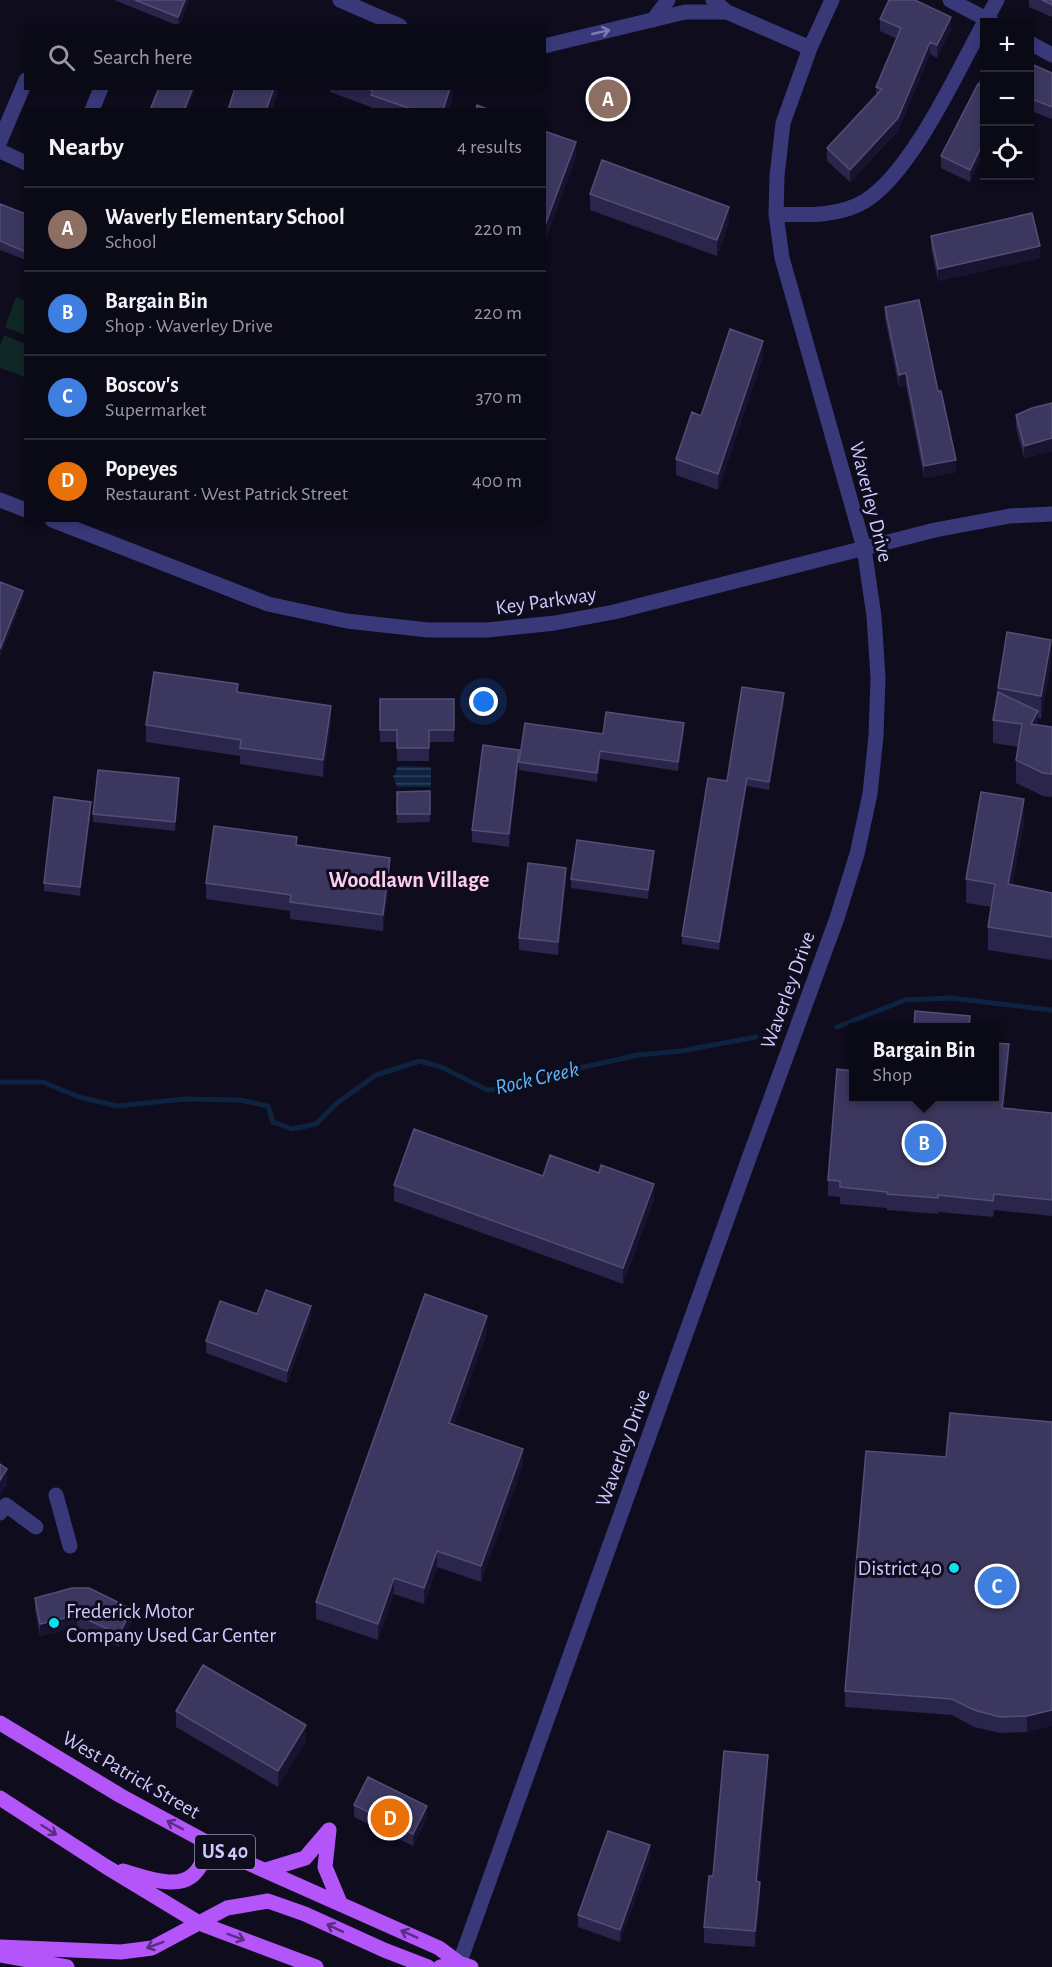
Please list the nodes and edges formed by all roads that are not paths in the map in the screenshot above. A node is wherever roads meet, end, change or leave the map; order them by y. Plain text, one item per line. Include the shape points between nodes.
1 (340, 0) edge
2 (668, 0) edge
3 (713, 0) edge
4 (832, 0) edge
5 (950, 0) edge
6 (997, 0) edge
7 (727, 12) junction
8 (980, 18) edge
9 (989, 18) edge
10 (653, 20) junction
11 (395, 24) edge
12 (980, 34) edge
13 (546, 46) edge
14 (1034, 46) edge
15 (810, 48) junction
16 (1052, 55) edge
17 (24, 85) edge
18 (100, 90) edge
19 (93, 108) edge
20 (0, 141) edge
21 (0, 151) edge
22 (24, 162) edge
23 (776, 214) junction
24 (0, 500) edge
25 (24, 509) edge
26 (1052, 514) edge
27 (57, 522) edge
28 (864, 548) junction
29 (56, 1495) dead end
30 (3, 1509) edge
31 (36, 1527) dead end
32 (70, 1546) dead end
33 (0, 1723) edge
34 (0, 1798) edge
35 (212, 1845) junction
36 (105, 1866) junction
37 (266, 1870) junction
38 (340, 1903) junction
39 (199, 1923) junction
40 (0, 1947) edge
41 (0, 1955) edge
42 (23, 1960) junction
43 (463, 1966) edge
44 (42, 1967) edge
45 (67, 1967) edge
46 (316, 1967) edge
47 (428, 1967) edge
48 (440, 1967) edge

1 - 11 street
2 - 10 street
3 - 7 street
4 - 15 street, Waverley Drive
5 - 8 street
6 - 9 street
7 - 10 street via 685,12
7 - 15 street
13 -> 10 street
12 - 23 street via 922,135 885,185 864,202 840,210 811,215
14 - 16 street
15 - 23 street, Waverley Drive via 783,123
17 - 20 street
18 - 19 street
21 - 22 street
23 - 28 street, Waverley Drive via 782,258
24 - 25 street
26 - 28 street, Key Parkway via 999,518
27 - 28 street, Key Parkway via 268,604 347,621 428,630 486,630 604,614
28 - 43 street, Waverley Drive via 878,678 870,794 857,854
29 - 32 street
30 - 31 street
35 -> 33 main road, West Patrick Street / US 40
34 -> 36 main road
35 - 36 main road via 194,1875 166,1883
35 - 37 main road, West Patrick Street / US 40
36 - 39 main road
37 - 38 main road, West Patrick Street / US 40
37 - 38 main road via 305,1858 329,1830 325,1867
43 -> 38 main road, West Patrick Street / US 40 via 440,1948
39 -> 40 main road via 152,1947 121,1952
39 -> 46 main road
47 -> 39 main road via 268,1901 227,1908
41 - 42 main road
42 - 44 street
42 - 45 main road
43 - 48 main road

